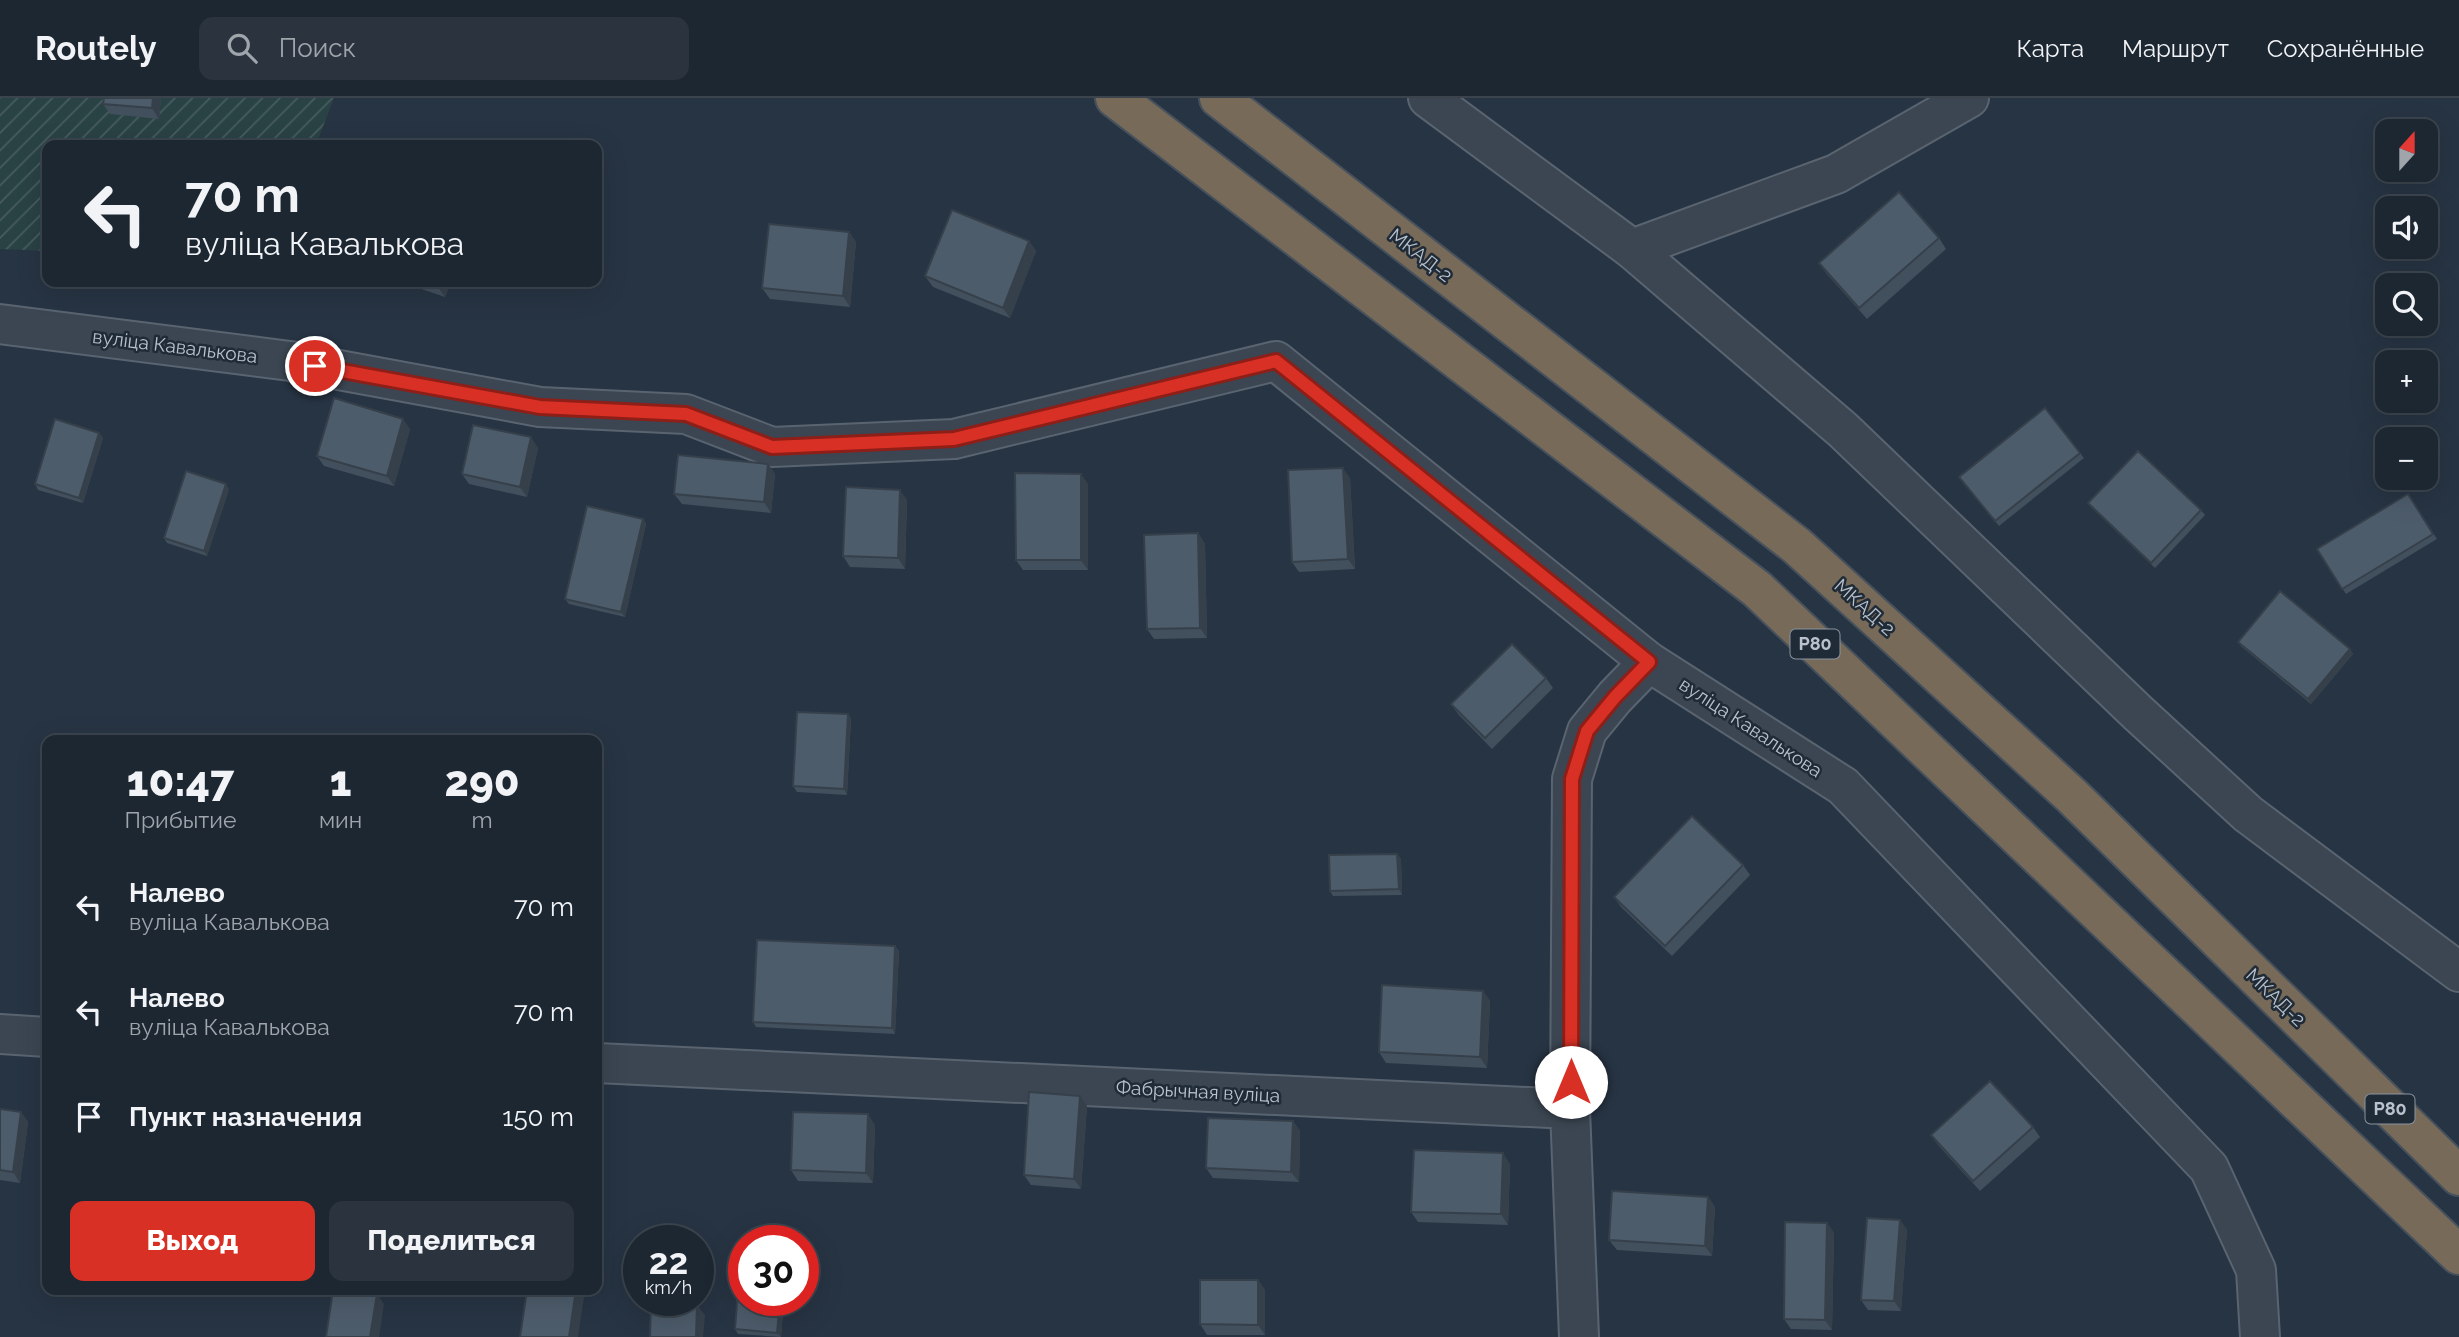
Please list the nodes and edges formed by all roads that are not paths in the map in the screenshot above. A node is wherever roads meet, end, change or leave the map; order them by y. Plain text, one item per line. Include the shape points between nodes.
1 (1115, 98) edge
2 (1219, 98) edge
3 (1428, 98) edge
4 (1969, 98) edge
5 (1632, 249) junction
6 (0, 324) edge
7 (1649, 662) junction
8 (2459, 972) edge
9 (0, 1034) edge
10 (42, 1037) edge
11 (602, 1063) edge
12 (1570, 1109) junction
13 (2459, 1176) edge
14 (2459, 1255) edge
15 (1579, 1337) edge
16 (2260, 1337) edge

1 - 14 highway, Р80 via 1757,589
2 - 13 highway, МКАД-2 / Р80 via 1797,546 2072,796
3 - 5 street
4 - 5 street via 1836,174
5 - 8 street via 1843,430 2248,814
6 - 7 street, вуліца Кавалькова via 290,361 540,407 686,414 772,447 954,439 1276,361
7 - 12 street via 1587,731 1572,779
7 - 16 street, вуліца Кавалькова via 1843,786 2209,1168 2256,1270
9 - 10 street
11 - 12 street, Фабрычная вуліца
12 - 15 street

